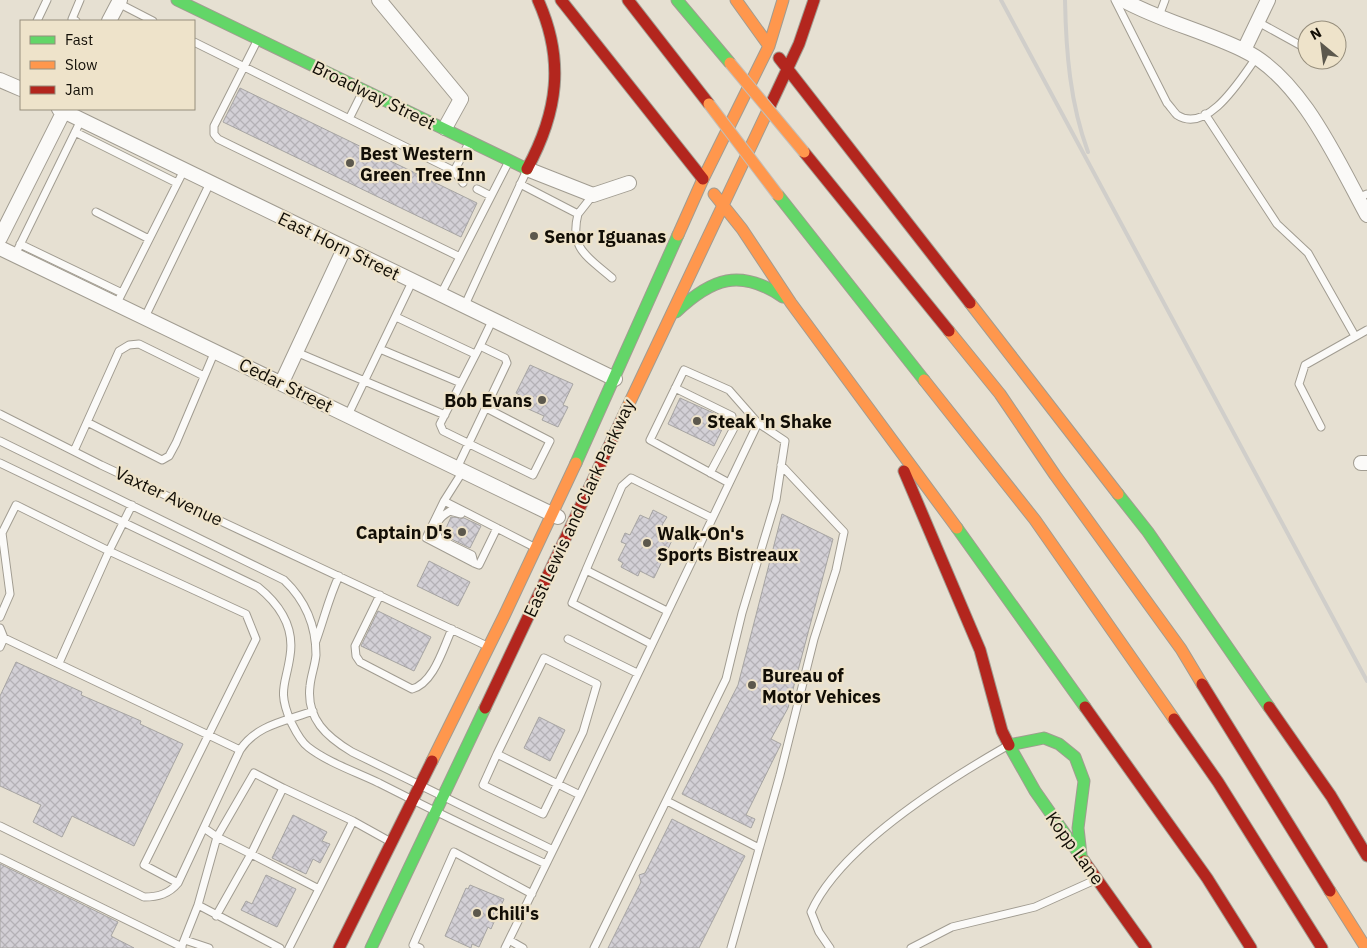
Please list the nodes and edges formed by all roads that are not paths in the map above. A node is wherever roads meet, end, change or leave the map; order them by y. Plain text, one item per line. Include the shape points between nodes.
1 (46, 0) edge
2 (80, 0) edge
3 (177, 0) edge
4 (379, 0) edge
5 (538, 0) edge
6 (562, 0) edge
7 (628, 0) edge
8 (677, 0) edge
9 (686, 0) edge
10 (736, 0) edge
11 (783, 0) edge
12 (814, 0) edge
13 (1115, 0) edge
14 (1123, 0) edge
15 (1165, 0) edge
16 (1268, 0) edge
17 (119, 2) edge
18 (1146, 5) edge
19 (1159, 16) junction
20 (37, 20) edge
21 (73, 20) edge
22 (110, 20) edge
23 (151, 20) edge
24 (1258, 22) junction
25 (258, 39) junction
26 (710, 41) junction
27 (195, 43) edge
28 (1297, 43) edge
29 (769, 46) junction
30 (1250, 54) junction
31 (244, 68) junction
32 (788, 68) junction
33 (0, 80) edge
34 (20, 89) edge
35 (364, 90) junction
36 (63, 110) edge
37 (1205, 114) junction
38 (348, 119) junction
39 (78, 126) junction
40 (445, 128) junction
41 (470, 141) junction
42 (510, 160) junction
43 (527, 169) junction
44 (454, 171) junction
45 (180, 176) junction
46 (703, 179) junction
47 (463, 182) dead end
48 (210, 183) junction
49 (629, 183) dead end
50 (520, 184) junction
51 (477, 190) dead end
52 (592, 195) junction
53 (491, 196) junction
54 (1362, 196) edge
55 (722, 204) junction
56 (96, 212) dead end
57 (578, 214) junction
58 (1367, 215) edge
59 (0, 238) edge
60 (149, 239) junction
61 (0, 248) edge
62 (344, 249) junction
63 (17, 250) junction
64 (460, 257) junction
65 (612, 278) dead end
66 (412, 282) junction
67 (440, 296) junction
68 (120, 298) junction
69 (791, 303) junction
70 (464, 308) junction
71 (144, 317) junction
72 (396, 317) junction
73 (492, 321) junction
74 (667, 322) junction
75 (1367, 330) edge
76 (1355, 336) junction
77 (480, 346) junction
78 (380, 349) junction
79 (215, 350) junction
80 (296, 352) junction
81 (475, 354) junction
82 (204, 376) junction
83 (615, 379) junction
84 (365, 380) junction
85 (282, 382) junction
86 (461, 384) junction
87 (675, 388) junction
88 (486, 408) junction
89 (0, 414) edge
90 (348, 415) junction
91 (445, 415) junction
92 (87, 422) junction
93 (758, 423) junction
94 (1321, 427) dead end
95 (886, 429) junction
96 (0, 441) edge
97 (469, 444) junction
98 (74, 451) junction
99 (0, 463) edge
100 (781, 465) junction
101 (460, 470) junction
102 (710, 472) junction
103 (729, 483) junction
104 (444, 501) junction
105 (132, 505) junction
106 (552, 514) junction
107 (712, 518) junction
108 (486, 522) junction
109 (123, 523) junction
110 (572, 524) junction
111 (497, 528) junction
112 (536, 548) junction
113 (109, 551) junction
114 (474, 563) junction
115 (586, 570) junction
116 (339, 576) junction
117 (380, 595) junction
118 (667, 611) junction
119 (0, 617) edge
120 (0, 628) edge
121 (452, 629) junction
122 (2, 637) edge
123 (568, 639) dead end
124 (316, 643) junction
125 (651, 644) junction
126 (488, 646) junction
127 (0, 647) edge
128 (58, 663) junction
129 (637, 673) junction
130 (313, 712) junction
131 (290, 719) junction
132 (209, 735) junction
133 (1009, 744) junction
134 (240, 750) junction
135 (497, 754) junction
136 (420, 784) junction
137 (558, 784) junction
138 (283, 788) junction
139 (580, 795) junction
140 (445, 796) junction
141 (412, 800) junction
142 (666, 801) junction
143 (436, 813) junction
144 (353, 822) junction
145 (0, 826) edge
146 (204, 828) junction
147 (217, 837) junction
148 (391, 842) junction
149 (759, 848) junction
150 (553, 850) junction
151 (251, 854) junction
152 (1081, 855) junction
153 (1367, 856) edge
154 (0, 858) edge
155 (546, 864) junction
156 (1098, 879) junction
157 (178, 883) junction
158 (319, 889) junction
159 (532, 894) junction
160 (198, 905) junction
161 (216, 916) junction
162 (509, 940) junction
163 (183, 945) edge
164 (204, 947) edge
165 (415, 947) edge
166 (280, 948) edge
167 (289, 948) edge
168 (338, 948) edge
169 (371, 948) edge
170 (505, 948) edge
171 (524, 948) edge
172 (594, 948) edge
173 (732, 948) edge
174 (830, 948) edge
175 (910, 948) edge
176 (1146, 948) edge
177 (1251, 948) edge
178 (1322, 948) edge
179 (1366, 948) edge

1 - 20 lane
2 - 21 lane
3 - 25 main road, Broadway Street
4 - 40 street via 461,99
5 - 43 main road via 556,62 553,104 544,135
6 - 46 main road
7 - 178 main road, bridge via 1035,520 1218,782
8 - 26 main road
9 - 26 main road
10 - 29 main road
11 - 29 main road, East Lewis and Clark Parkway
12 - 32 main road, East Lewis and Clark Parkway
13 - 37 lane via 1167,103 1177,114 1190,119
14 - 18 street
15 - 19 lane
16 - 24 street
17 - 22 street
17 - 23 lane
18 - 19 street
19 - 30 street
24 - 28 lane
24 - 30 street
25 - 31 lane
25 - 35 main road, Broadway Street
26 - 179 main road, bridge via 1000,394 1182,648 1263,785
27 - 31 lane
29 - 32 main road
29 - 46 main road, East Lewis and Clark Parkway
30 - 37 lane via 1222,105
30 - 54 street via 1275,71 1316,122
31 - 38 lane
31 - 64 lane via 214,126 218,139
32 - 55 main road, East Lewis and Clark Parkway
32 - 153 main road via 1148,532 1331,796
33 - 34 street
35 - 38 lane
35 - 40 main road, Broadway Street
36 - 39 street, East Horn Street
36 - 59 street
37 - 76 lane via 1278,224 1308,253
38 - 44 lane
39 - 45 street, East Horn Street
39 - 63 lane
40 - 41 main road, Broadway Street
41 - 42 main road, Broadway Street
41 - 44 lane
42 - 43 main road, Broadway Street
42 - 53 lane
43 - 50 lane
43 - 52 street, Broadway Street
44 - 47 lane
45 - 48 street, East Horn Street
45 - 60 lane
46 - 55 main road
46 - 83 main road, East Lewis and Clark Parkway
48 - 62 street, East Horn Street
48 - 71 lane
49 - 52 street
50 - 57 lane
50 - 70 lane
51 - 53 lane
52 - 57 lane
53 - 64 lane
54 - 58 street
55 - 69 main road
55 - 74 main road, East Lewis and Clark Parkway
56 - 60 lane
57 - 65 lane via 574,232 580,249
60 - 68 lane
61 - 63 street, Cedar Street
62 - 66 street, East Horn Street
62 - 80 street
63 - 68 street, Cedar Street
64 - 67 lane
66 - 67 street, East Horn Street
66 - 72 lane
67 - 70 street, East Horn Street
68 - 71 street, Cedar Street
69 - 74 main road via 757,281 736,278 718,281 702,289
69 - 95 main road
70 - 73 street, East Horn Street
71 - 79 street, Cedar Street
72 - 78 lane
72 - 81 lane
73 - 77 lane
73 - 83 street, East Horn Street
74 - 110 main road, East Lewis and Clark Parkway
75 - 76 lane
76 - 94 lane via 1305,365 1299,384
77 - 81 lane
77 - 88 lane via 505,358 507,363
78 - 84 lane
78 - 86 lane
79 - 82 lane
79 - 85 street, Cedar Street
80 - 84 lane
80 - 85 street
81 - 86 lane
82 - 92 lane via 139,344 129,345 119,351
82 - 92 lane via 176,443 169,456 162,460
83 - 106 main road, East Lewis and Clark Parkway
84 - 90 lane
84 - 91 lane
85 - 90 street, Cedar Street
86 - 91 lane
87 - 93 lane via 684,370 729,390
87 - 102 lane via 650,440
87 - 102 lane via 732,416 734,428
88 - 97 lane
88 - 97 lane via 550,440 533,475
89 - 98 lane, Vaxter Avenue
90 - 101 street, Cedar Street
91 - 97 lane via 440,424 444,431
92 - 98 lane
93 - 100 lane via 785,441
93 - 103 lane
95 - 133 main road, Kopp Lane via 980,650 1002,730
95 - 177 main road via 1207,878
96 - 105 lane
97 - 101 lane
98 - 116 lane, Vaxter Avenue
99 - 109 lane
100 - 142 lane via 776,500 726,679
100 - 149 lane via 844,532
101 - 104 lane
101 - 106 street, Cedar Street
102 - 103 lane
103 - 107 lane
104 - 108 lane
104 - 114 lane via 426,538
105 - 109 lane
105 - 124 lane via 284,580 307,610
106 - 110 street, Cedar Street
106 - 112 main road, East Lewis and Clark Parkway
107 - 115 lane via 631,478 622,486
107 - 118 lane
108 - 111 lane
108 - 114 lane via 482,524 450,511 440,516 436,526 439,539 472,555
109 - 113 lane
109 - 131 lane via 258,587 274,601 282,611 290,642 290,658 282,687
110 - 140 main road, East Lewis and Clark Parkway
111 - 112 lane
111 - 114 lane via 479,565
112 - 126 main road, East Lewis and Clark Parkway
113 - 119 lane via 16,505 2,533 10,594
113 - 128 lane
113 - 132 lane via 246,614 256,639
115 - 118 lane
115 - 125 lane via 572,603
116 - 117 lane, Vaxter Avenue
116 - 124 lane via 328,599
117 - 121 lane, Vaxter Avenue
117 - 121 lane via 355,646 356,656 360,662 412,689 420,687 430,677
118 - 125 lane
120 - 122 lane
121 - 126 lane, Vaxter Avenue
122 - 127 lane
122 - 128 lane
123 - 129 lane
124 - 130 lane via 309,687
125 - 129 lane
126 - 136 main road, East Lewis and Clark Parkway
128 - 132 lane
129 - 139 lane
130 - 131 lane
130 - 136 lane via 330,739
131 - 134 lane via 258,730 248,737
131 - 141 lane via 301,740 311,749
132 - 134 lane
132 - 157 lane via 144,865
133 - 152 main road, Kopp Lane via 1035,791
133 - 152 main road via 1044,738 1060,744 1075,757 1084,782 1078,828
133 - 174 lane via 950,779 860,848 817,899 811,912
134 - 146 lane
135 - 137 lane
135 - 137 lane via 483,785 543,814
135 - 137 lane via 544,658 597,684 583,732
136 - 140 lane
136 - 141 main road, East Lewis and Clark Parkway
137 - 139 lane
138 - 144 lane
138 - 147 lane via 254,773
138 - 151 lane
139 - 150 lane
140 - 143 main road, East Lewis and Clark Parkway
140 - 150 lane
141 - 143 lane
141 - 148 main road, East Lewis and Clark Parkway
142 - 149 lane
142 - 172 lane
143 - 155 lane
143 - 169 main road, East Lewis and Clark Parkway
144 - 148 lane
144 - 158 lane
145 - 157 lane via 144,897 169,892
146 - 147 lane
146 - 157 lane
147 - 151 lane
147 - 160 lane
148 - 168 main road, East Lewis and Clark Parkway
149 - 173 lane
150 - 155 lane
151 - 158 lane
151 - 161 lane
152 - 156 main road, Kopp Lane
154 - 163 lane
155 - 159 lane
156 - 175 lane via 1035,907 952,927
156 - 176 main road, Kopp Lane
158 - 167 lane
159 - 162 lane
159 - 165 lane via 454,852
160 - 161 lane
160 - 163 lane
161 - 166 lane
162 - 170 lane
162 - 171 lane
163 - 164 lane

